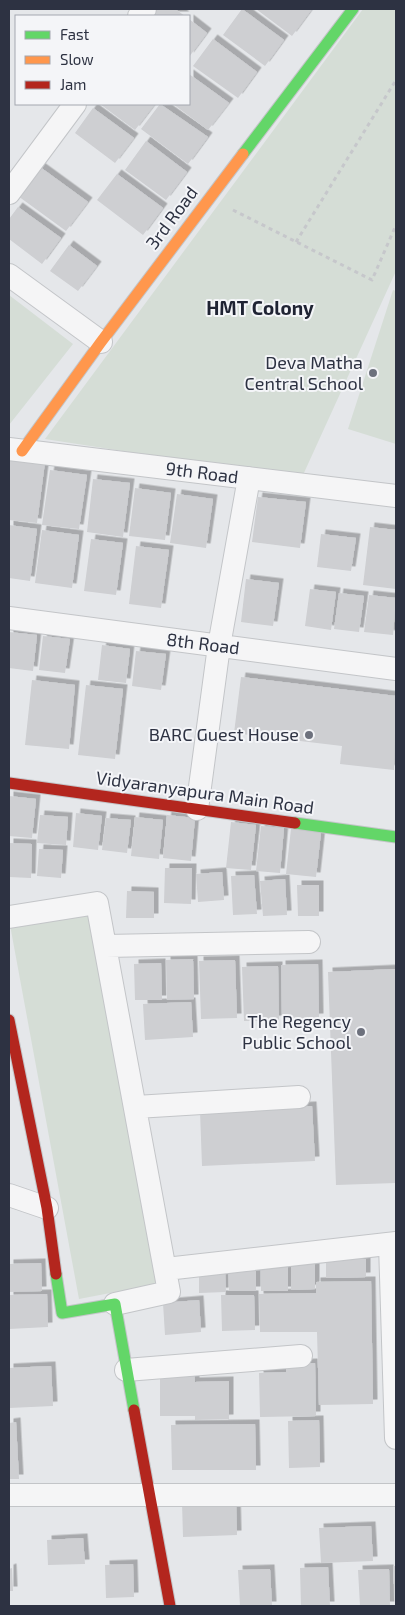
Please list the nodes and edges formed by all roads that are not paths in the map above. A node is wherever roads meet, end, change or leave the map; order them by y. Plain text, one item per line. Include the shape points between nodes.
1 (353, 9) edge
2 (74, 105) edge
3 (9, 193) edge
4 (9, 275) edge
5 (101, 342) junction
6 (15, 450) edge
7 (249, 478) junction
8 (396, 496) edge
9 (9, 618) edge
10 (219, 646) junction
11 (396, 669) edge
12 (9, 784) edge
13 (197, 809) junction
14 (396, 837) edge
15 (9, 917) edge
16 (309, 942) dead end
17 (106, 946) junction
18 (9, 1020) edge
19 (12, 1057) edge
20 (299, 1097) dead end
21 (136, 1107) junction
22 (9, 1195) edge
23 (47, 1208) junction
24 (393, 1244) edge
25 (166, 1270) junction
26 (115, 1304) junction
27 (300, 1356) dead end
28 (126, 1370) junction
29 (396, 1438) edge
30 (9, 1495) edge
31 (149, 1495) junction
32 (396, 1495) edge
33 (170, 1606) edge

1 - 5 street, 3rd Road
2 - 3 street
4 - 5 street
5 - 6 street, 3rd Road
6 - 7 street, 9th Road
7 - 8 street, 9th Road
7 - 10 street
9 - 10 street, 8th Road
10 - 11 street, 8th Road
10 - 13 street
12 - 13 street, Vidyaranyapura Main Road
13 - 14 street, Vidyaranyapura Main Road
15 - 17 street via 97,902
16 - 17 street
17 - 21 street
18 - 19 street
19 - 23 street
20 - 21 street
21 - 25 street
22 - 23 street
23 - 26 street via 62,1313
24 - 25 street
24 - 29 street
25 - 26 street via 169,1292
26 - 28 street
27 - 28 street
28 - 31 street
30 - 31 street
31 - 32 street
31 - 33 street

